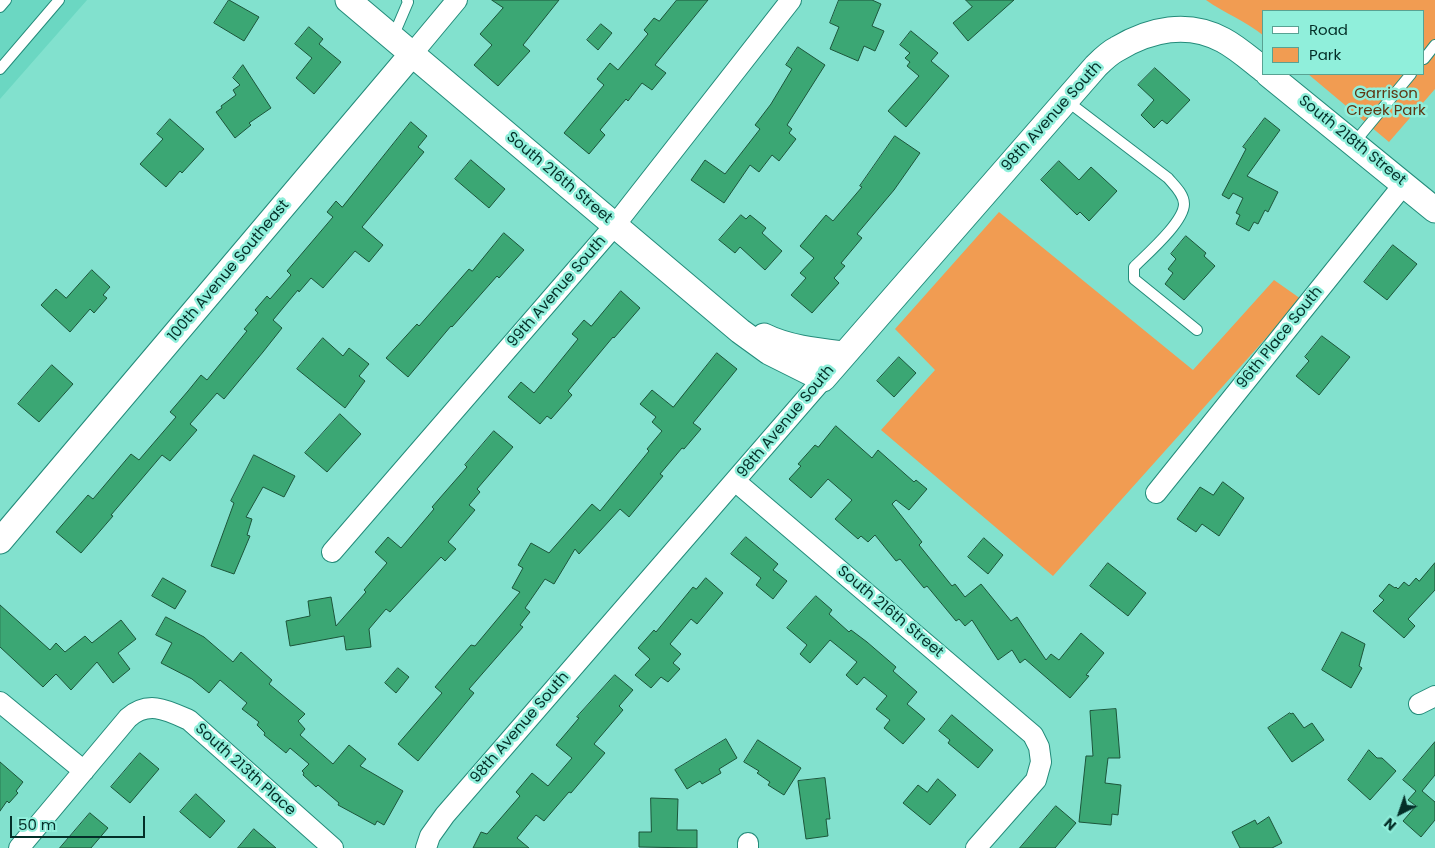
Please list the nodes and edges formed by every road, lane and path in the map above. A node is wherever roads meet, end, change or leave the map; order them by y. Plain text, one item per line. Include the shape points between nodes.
1 (6, 0) edge
2 (59, 0) edge
3 (348, 0) edge
4 (407, 0) edge
5 (457, 0) edge
6 (791, 0) edge
7 (0, 7) edge
8 (393, 38) junction
9 (1435, 46) edge
10 (412, 54) junction
11 (1425, 58) edge
12 (0, 69) edge
13 (1262, 69) edge
14 (1269, 75) edge
15 (1410, 75) edge
16 (1066, 100) junction
17 (1354, 143) junction
18 (1404, 184) junction
19 (1435, 210) edge
20 (615, 225) junction
21 (706, 302) junction
22 (1197, 330) dead end
23 (844, 354) junction
24 (823, 378) junction
25 (735, 481) junction
26 (1156, 493) dead end
27 (0, 541) edge
28 (332, 552) dead end
29 (0, 702) edge
30 (84, 771) junction
31 (19, 848) edge
32 (333, 848) edge
33 (426, 848) edge
34 (976, 848) edge

1 - 7 lane
2 - 12 lane
3 - 8 street, South 216th Street
4 - 8 lane
5 - 10 street, 100th Avenue Southeast
6 - 20 street, 99th Avenue South
8 - 10 street, South 216th Street
9 - 11 lane
10 - 20 street, South 216th Street
10 - 27 street, 100th Avenue Southeast
13 - 16 street, 98th Avenue South via 1223,40 1196,30 1171,29 1143,36 1115,50
14 - 17 street, South 218th Street
15 - 17 lane
16 - 22 lane via 1168,178 1179,191 1184,204 1178,222 1134,267 1134,279
16 - 23 street, 98th Avenue South
17 - 18 street, South 218th Street
18 - 19 street, South 218th Street
18 - 26 street, 96th Place South
20 - 21 street, South 216th Street
20 - 28 street, 99th Avenue South
21 - 23 street, South 216th Street via 770,339 810,350
21 - 24 street, South 216th Street via 769,352
23 - 24 street, 98th Avenue South
24 - 25 street, 98th Avenue South
25 - 33 street, 98th Avenue South via 445,815 430,836
25 - 34 street, South 216th Street via 1033,736 1041,762 1036,780
29 - 30 street
30 - 31 street
30 - 32 street, South 213th Place via 136,711 148,708 167,710 189,720

